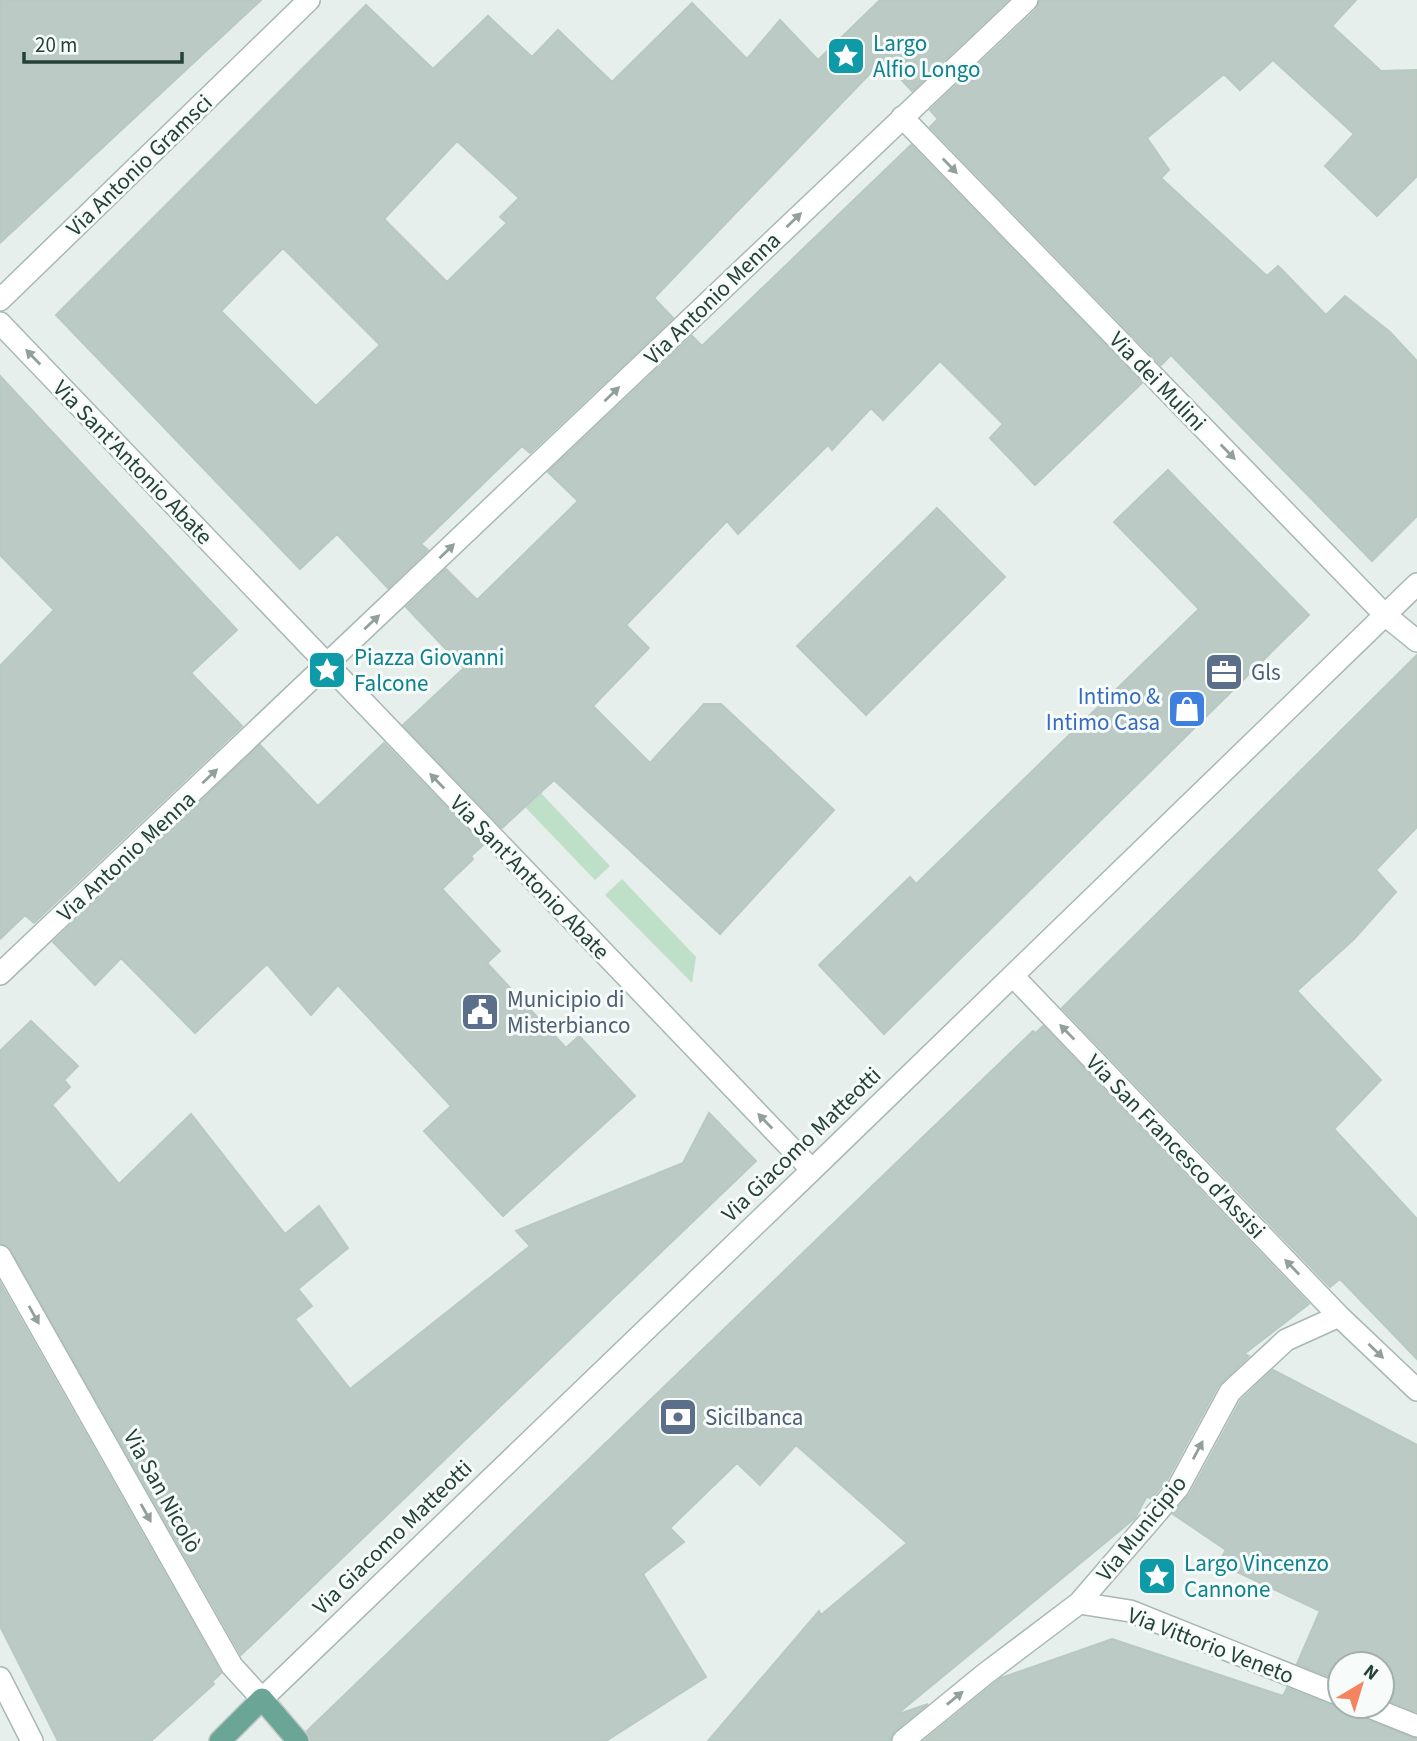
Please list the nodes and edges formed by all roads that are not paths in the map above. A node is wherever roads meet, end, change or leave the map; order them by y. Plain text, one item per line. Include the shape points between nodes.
1 (309, 0) edge
2 (1027, 0) edge
3 (902, 117) junction
4 (0, 300) edge
5 (0, 323) edge
6 (1417, 584) edge
7 (1385, 615) junction
8 (1417, 640) edge
9 (327, 665) junction
10 (0, 974) edge
11 (1013, 976) junction
12 (812, 1170) junction
13 (0, 1256) edge
14 (1339, 1316) junction
15 (1417, 1390) edge
16 (1079, 1603) junction
17 (0, 1678) edge
18 (1326, 1689) edge
19 (261, 1699) junction
20 (1396, 1718) edge
21 (1417, 1726) edge
22 (32, 1741) edge
23 (220, 1741) edge
24 (298, 1741) edge
25 (903, 1741) edge

1 - 4 street, Via Antonio Gramsci
2 - 3 street, Via Antonio Menna
3 -> 7 street, Via dei Mulini
9 -> 3 street, Via Antonio Menna
9 -> 5 street, Via Sant'Antonio Abate
6 - 7 street, Via Giacomo Matteotti
7 - 8 street, Via dei Mulini
7 - 11 street, Via Giacomo Matteotti
10 -> 9 street, Via Antonio Menna
12 -> 9 street, Via Sant'Antonio Abate
11 - 12 street, Via Giacomo Matteotti
14 -> 11 street, Via San Francesco d'Assisi
12 - 19 street, Via Giacomo Matteotti
13 -> 19 street, Via San Nicolò via 232,1666
14 -> 15 street
16 -> 14 street, Via Municipio via 1178,1488 1230,1392 1286,1340
16 - 18 street, Via Vittorio Veneto via 1130,1611
25 -> 16 street, Via Municipio
17 - 22 street
19 - 23 main road, Via Giacomo Matteotti
19 - 24 main road, Via San Nicolò
20 - 21 street

